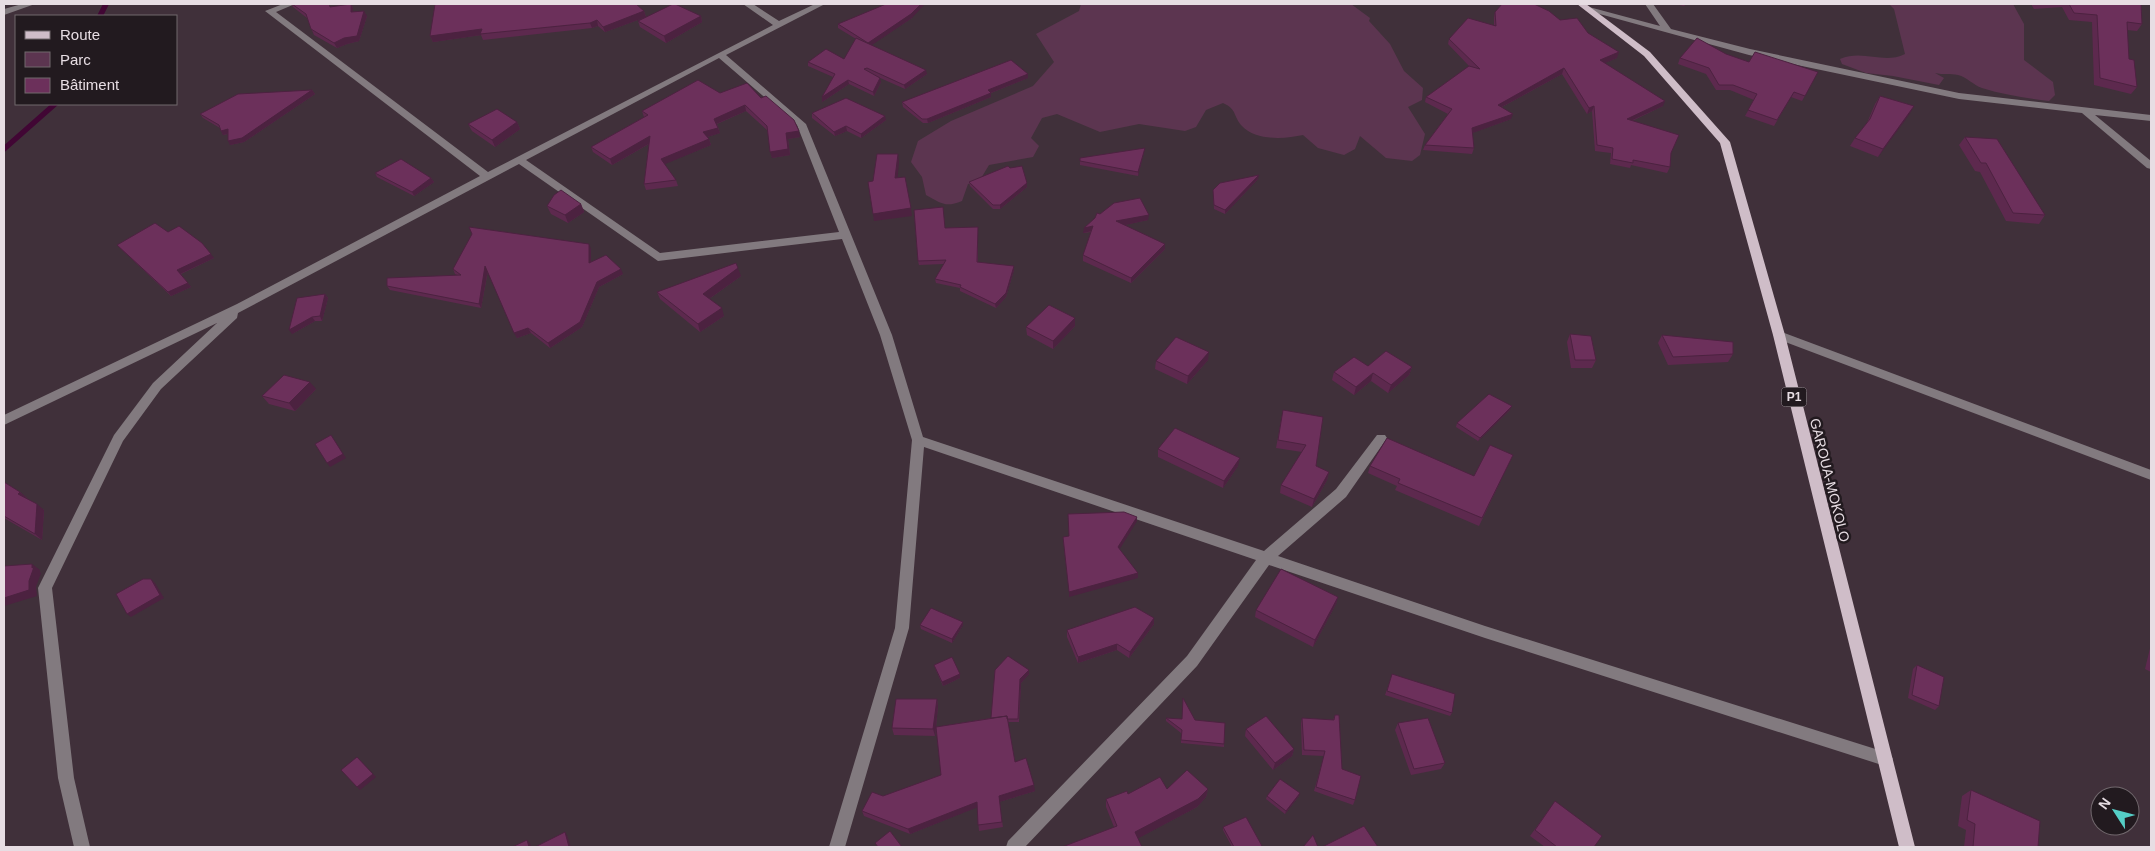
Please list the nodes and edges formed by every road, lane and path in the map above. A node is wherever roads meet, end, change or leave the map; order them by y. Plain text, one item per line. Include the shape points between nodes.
1 (31, 4) edge
2 (291, 4) edge
3 (747, 4) edge
4 (821, 4) edge
5 (1649, 4) edge
6 (1585, 7) edge
7 (4, 12) edge
8 (779, 25) junction
9 (1668, 31) junction
10 (720, 54) junction
11 (2084, 110) junction
12 (2151, 118) edge
13 (518, 160) junction
14 (2151, 166) edge
15 (487, 177) junction
16 (846, 235) junction
17 (242, 307) junction
18 (1779, 335) junction
19 (4, 420) edge
20 (1381, 438) dead end
21 (918, 440) junction
22 (2151, 475) edge
23 (1266, 558) junction
24 (1885, 759) junction
25 (82, 847) edge
26 (837, 847) edge
27 (1014, 847) edge
28 (1907, 847) edge

1 - 7 street
2 - 15 street via 269,11
3 - 8 street
4 - 8 street
5 - 9 street
6 - 9 street
6 - 18 main road, GAROUA-MOKOLO / P1 via 1647,54 1725,142
8 - 10 street
9 - 11 street via 1749,52 1959,96
10 - 13 street
10 - 16 street via 801,124
11 - 12 street
11 - 14 street
13 - 15 street
13 - 16 street via 658,257
15 - 17 street
16 - 21 street via 886,335
17 - 19 street
17 - 25 street via 157,386 118,438 45,588 66,778
18 - 22 street
18 - 24 main road, GAROUA-MOKOLO / P1
20 - 23 street via 1341,493
21 - 23 street
21 - 26 street via 902,628
23 - 24 street via 1485,632
23 - 27 street via 1192,661
24 - 28 main road, GAROUA-MOKOLO / P1

